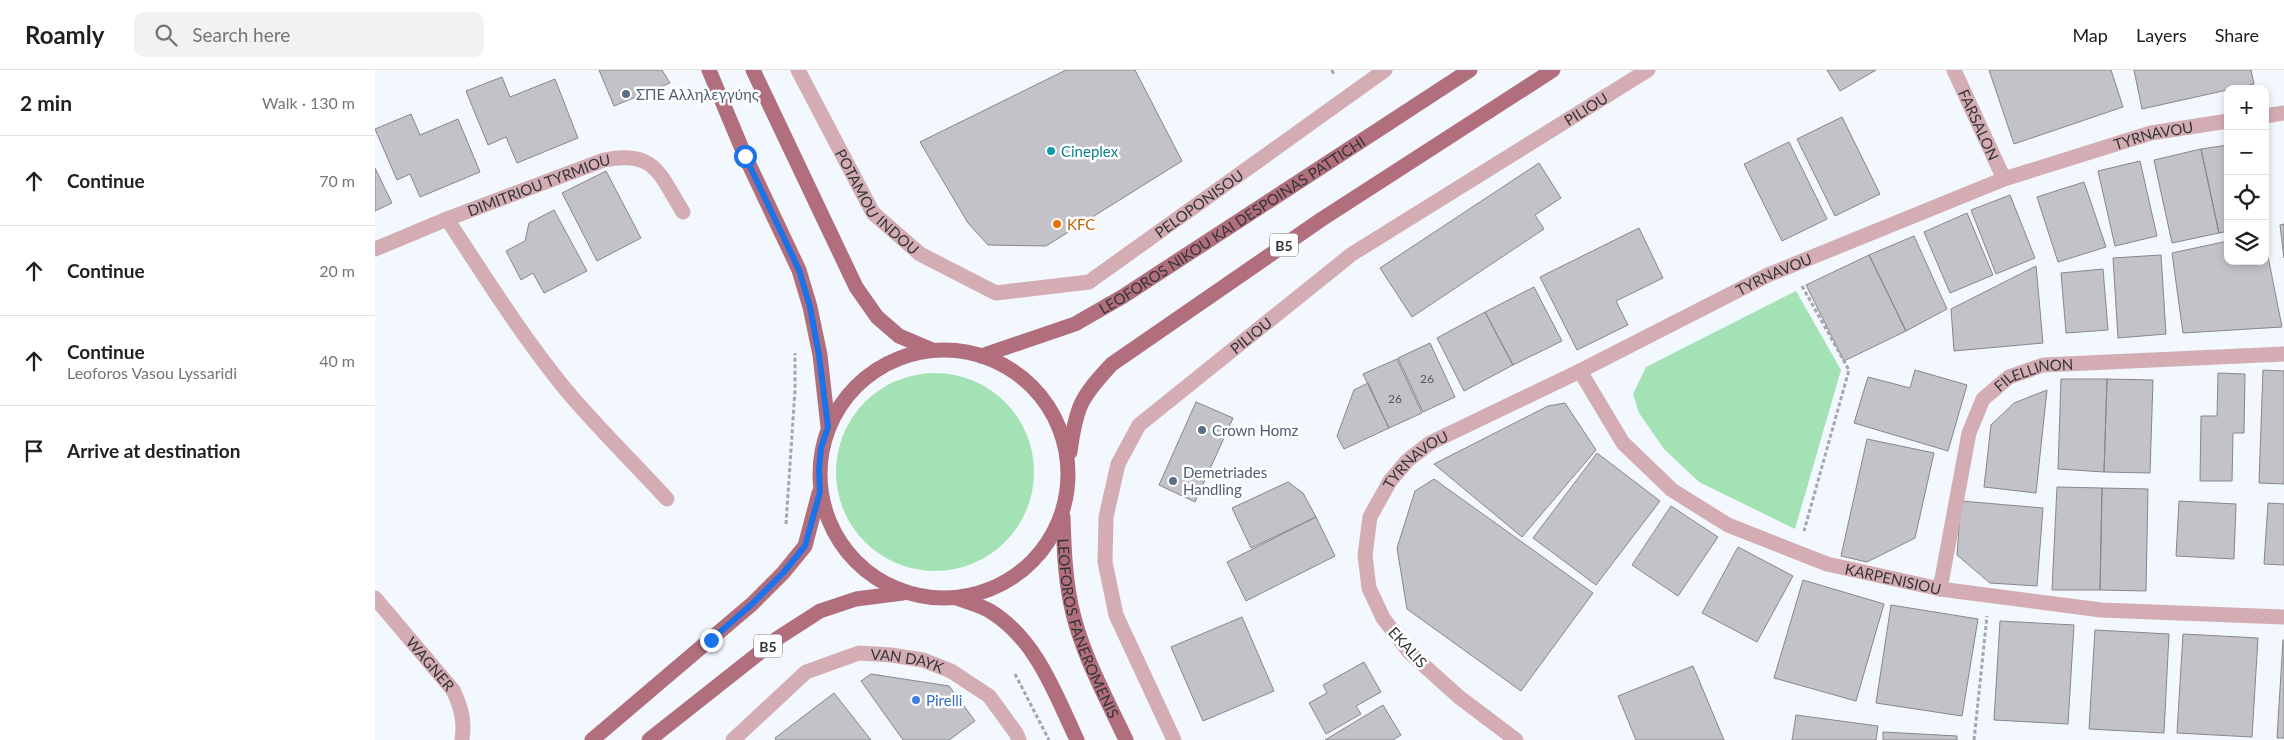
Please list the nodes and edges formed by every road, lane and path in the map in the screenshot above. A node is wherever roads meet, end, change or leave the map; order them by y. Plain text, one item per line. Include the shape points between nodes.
1 (709, 70) edge
2 (753, 70) edge
3 (798, 70) edge
4 (1332, 70) edge
5 (1385, 70) edge
6 (1469, 70) edge
7 (1553, 70) edge
8 (1648, 70) edge
9 (1954, 70) edge
10 (1335, 75) dead end
11 (2284, 113) edge
12 (2269, 115) edge
13 (2224, 122) edge
14 (2004, 179) junction
15 (683, 212) dead end
16 (447, 218) junction
17 (375, 249) edge
18 (1791, 266) junction
19 (996, 293) joint
20 (932, 350) junction
21 (795, 351) dead end
22 (2284, 354) edge
23 (981, 356) junction
24 (1580, 371) junction
25 (828, 427) junction
26 (1068, 464) junction
27 (820, 492) junction
28 (667, 499) dead end
29 (1063, 513) junction
30 (1370, 517) joint
31 (785, 531) dead end
32 (1799, 553) junction
33 (1941, 589) junction
34 (907, 593) junction
35 (1989, 595) junction
36 (375, 598) edge
37 (956, 598) junction
38 (2284, 617) edge
39 (1015, 674) dead end
40 (462, 740) edge
41 (592, 740) edge
42 (649, 740) edge
43 (733, 740) edge
44 (1019, 740) edge
45 (1049, 740) edge
46 (1077, 740) edge
47 (1126, 740) edge
48 (1174, 740) edge
49 (1516, 740) edge
50 (1974, 740) edge

1 - 25 main road via 799,270 819,355
2 - 20 main road via 856,287 877,317 899,336
3 - 19 street, POTAMOU INDOU via 873,213 920,254
4 - 10 path
5 - 19 street, PELOPONISOU via 1089,282
6 - 23 main road, LEOFOROS NIKOU KAI DESPOINAS PATTICHI via 1091,315 1075,324
7 - 26 main road, B5 via 1322,219 1112,364 1087,392 1075,419
8 - 48 street, PILIOU via 1352,254 1139,425 1118,464 1106,517 1105,562 1116,615
9 - 14 street, FARSALON
11 - 12 street
13 - 14 street, TYRNAVOU via 2151,133
14 - 18 street, TYRNAVOU
15 - 16 street, DIMITRIOU TYRMIOU via 653,165 622,156
16 - 17 street, DIMITRIOU TYRMIOU
16 - 28 street via 509,315 568,392
18 - 24 street, TYRNAVOU via 1768,274
18 - 32 path via 1849,370
20 - 23 main road, B5
20 - 25 main road, B5 via 905,356 881,367 859,383 841,404
21 - 31 path
22 - 33 street, FILELLINON via 2043,365 2009,377 1983,399 1969,433
23 - 26 main road, B5 via 1024,379 1041,396 1063,439
24 - 30 street, TYRNAVOU via 1430,442 1390,481
24 - 32 street, KARPENISIOU via 1623,443 1672,490 1728,525
25 - 27 main road, B5 via 820,463
26 - 29 main road, B5
27 - 34 main road, B5 via 825,515 849,555 885,584
27 - 41 main road, B5 via 805,546 783,573 752,604
29 - 37 main road, B5 via 1040,554 1022,571 979,594
29 - 47 main road, LEOFOROS FANEROMENIS via 1071,606 1088,658
30 - 49 street, EKALIS via 1365,555 1369,588 1383,618 1409,652 1459,697
32 - 33 street, KARPENISIOU via 1827,564
33 - 35 street, KARPENISIOU
34 - 37 main road, B5 via 931,598
34 - 42 main road, B5 via 856,599 820,611 778,638
35 - 38 street, KARPENISIOU via 2101,610
35 - 50 path
36 - 40 street, WAGNER via 453,690 464,719
37 - 46 main road via 989,611 1021,637 1045,671
39 - 45 path
43 - 44 street, VAN DAYK via 806,672 859,653 923,660 951,671 989,696

